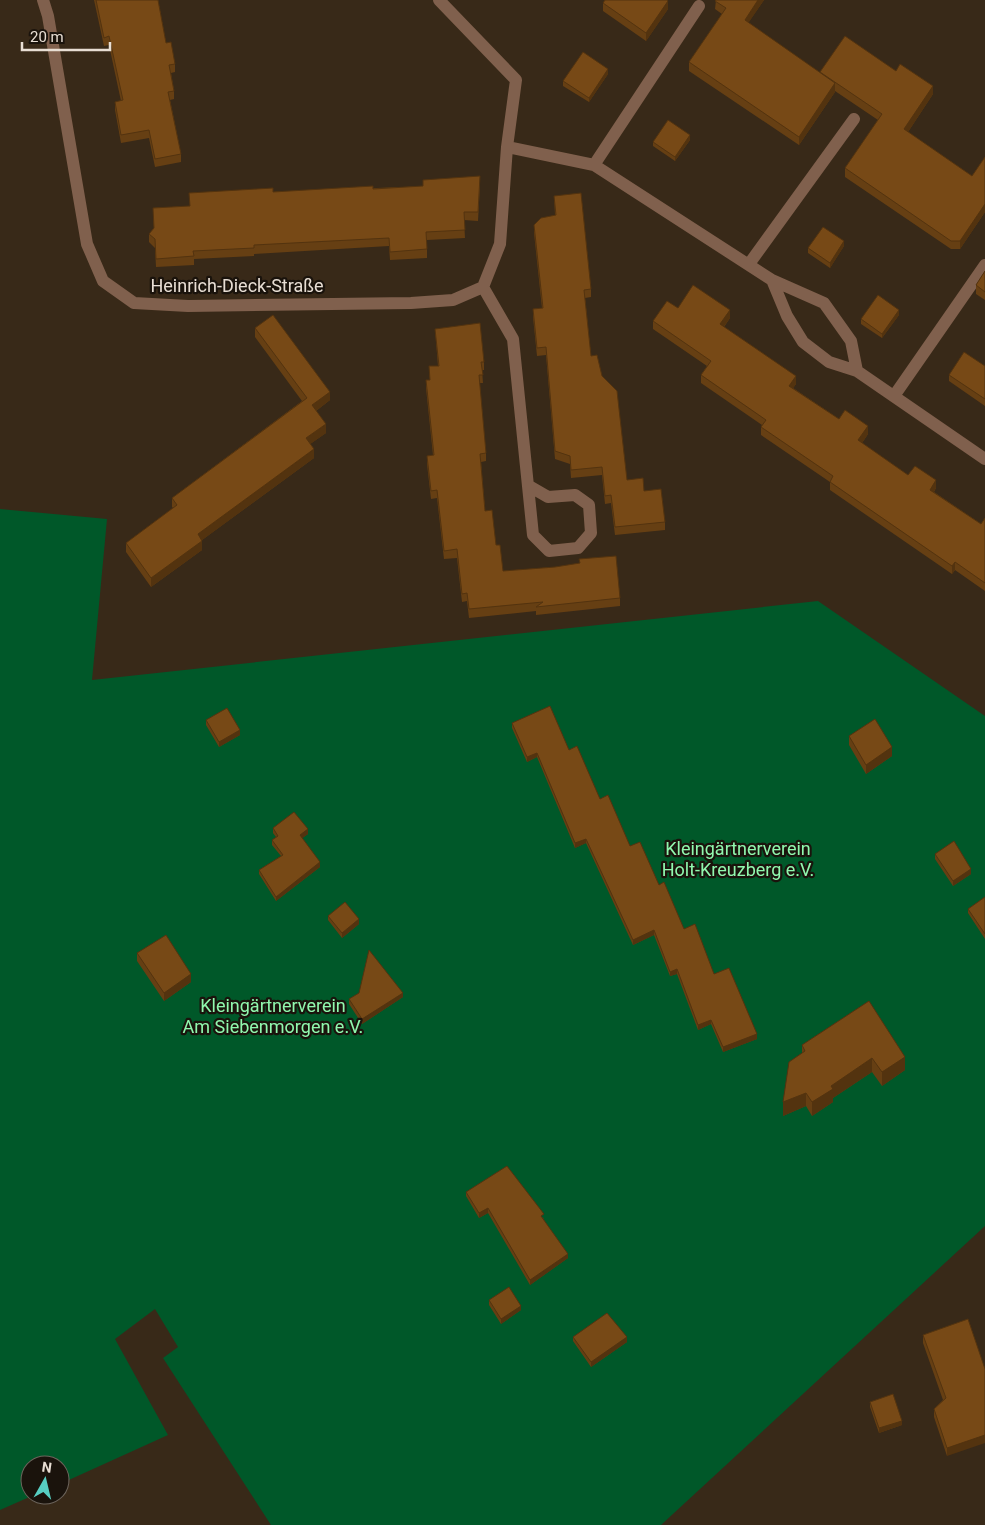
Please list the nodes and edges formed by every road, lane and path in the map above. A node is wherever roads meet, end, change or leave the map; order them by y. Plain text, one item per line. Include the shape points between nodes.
1 (43, 0) edge
2 (439, 0) edge
3 (699, 6) dead end
4 (854, 119) dead end
5 (507, 147) junction
6 (594, 165) junction
7 (749, 264) junction
8 (985, 265) edge
9 (772, 280) junction
10 (483, 287) junction
11 (857, 371) junction
12 (894, 396) junction
13 (985, 458) edge
14 (529, 486) junction

1 - 10 street, Heinrich-Dieck-Straße via 86,244 103,280 134,303 188,306 411,303 453,300
2 - 5 street via 516,80
3 - 6 street
4 - 7 street
5 - 6 street
5 - 10 street via 500,244
6 - 7 street
7 - 9 street
8 - 12 street
9 - 11 street via 787,316 803,342 829,362
9 - 11 street via 824,303 851,341
10 - 14 street via 513,339
11 - 12 street
12 - 13 street
14 - 14 street via 533,535 549,551 578,548 590,533 588,505 574,495 548,497

